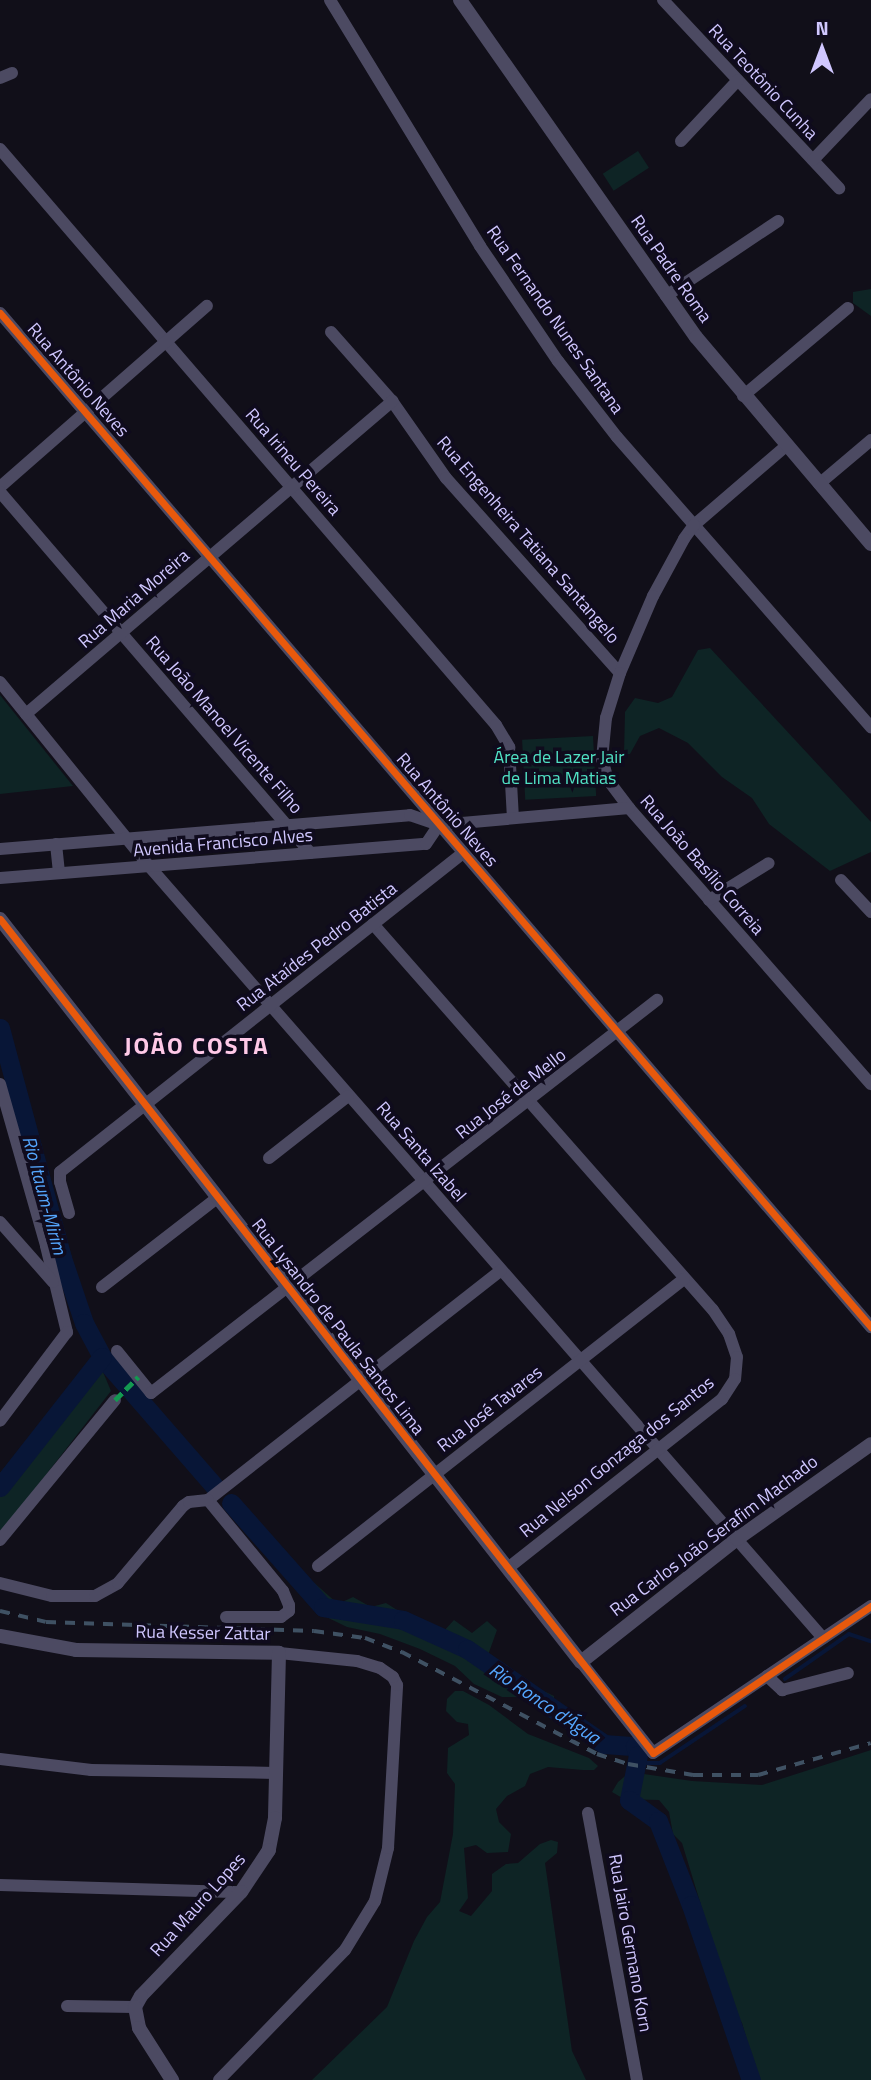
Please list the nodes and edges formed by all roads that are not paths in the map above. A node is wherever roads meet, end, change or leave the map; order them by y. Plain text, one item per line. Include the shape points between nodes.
1 (330, 0) edge
2 (460, 0) edge
3 (663, 0) edge
4 (738, 80) junction
5 (871, 99) edge
6 (681, 141) dead end
7 (0, 149) edge
8 (813, 160) junction
9 (839, 188) dead end
10 (778, 221) dead end
11 (666, 296) junction
12 (208, 306) dead end
13 (848, 308) dead end
14 (0, 313) edge
15 (331, 332) dead end
16 (166, 342) junction
17 (743, 396) junction
18 (392, 401) junction
19 (86, 413) junction
20 (871, 440) edge
21 (786, 446) junction
22 (819, 484) junction
23 (291, 487) junction
24 (0, 490) edge
25 (694, 525) junction
26 (871, 544) edge
27 (210, 557) junction
28 (121, 633) junction
29 (620, 673) junction
30 (0, 682) edge
31 (26, 715) junction
32 (871, 727) edge
33 (629, 808) junction
34 (513, 818) junction
35 (287, 825) junction
36 (439, 825) junction
37 (126, 838) junction
38 (56, 844) junction
39 (0, 849) edge
40 (311, 853) junction
41 (463, 853) junction
42 (769, 863) dead end
43 (149, 866) junction
44 (59, 873) junction
45 (0, 878) edge
46 (841, 880) dead end
47 (709, 900) junction
48 (871, 912) edge
49 (0, 919) edge
50 (373, 924) junction
51 (657, 1000) dead end
52 (270, 1006) junction
53 (617, 1032) junction
54 (0, 1084) edge
55 (871, 1084) edge
56 (348, 1096) junction
57 (528, 1103) junction
58 (145, 1105) junction
59 (269, 1158) dead end
60 (425, 1183) junction
61 (217, 1198) junction
62 (69, 1213) dead end
63 (0, 1222) edge
64 (501, 1270) junction
65 (684, 1279) junction
66 (54, 1284) junction
67 (102, 1287) dead end
68 (289, 1289) junction
69 (871, 1327) edge
70 (117, 1351) dead end
71 (580, 1360) junction
72 (362, 1382) junction
73 (115, 1400) dead end
74 (0, 1421) edge
75 (871, 1444) edge
76 (658, 1449) junction
77 (435, 1475) junction
78 (208, 1500) junction
79 (737, 1539) junction
80 (0, 1540) edge
81 (318, 1566) dead end
82 (508, 1568) junction
83 (0, 1583) edge
84 (871, 1605) edge
85 (226, 1617) dead end
86 (0, 1636) edge
87 (823, 1638) junction
88 (279, 1653) junction
89 (581, 1662) junction
90 (848, 1673) dead end
91 (767, 1676) junction
92 (0, 1759) edge
93 (276, 1773) junction
94 (589, 1813) dead end
95 (0, 1885) edge
96 (241, 1892) junction
97 (67, 2006) dead end
98 (135, 2007) junction
99 (172, 2080) edge
100 (219, 2080) edge
101 (637, 2080) edge

1 - 25 street, Rua Fernando Nunes Santana via 502,282 576,386
2 - 11 street, Rua Padre Roma
3 - 4 street, Rua Teotônio Cunha
4 - 6 street
4 - 8 street, Rua Teotônio Cunha
5 - 8 street
7 - 16 street, Rua Irineu Pereira
8 - 9 street, Rua Teotônio Cunha
10 - 11 street
11 - 17 street, Rua Padre Roma
12 - 16 street
13 - 17 street
14 - 19 street, Rua Antônio Neves
15 - 18 street, Rua Engenheira Tatiana Santangelo
16 - 19 street
16 - 23 street, Rua Irineu Pereira
17 - 21 street, Rua Padre Roma
18 - 23 street, Rua Maria Moreira
18 - 29 street, Rua Engenheira Tatiana Santangelo via 446,478
19 - 24 street
19 - 27 street, Rua Antônio Neves
20 - 22 street
21 - 22 street, Rua Padre Roma
21 - 25 street, Rua João Basílio Correia
22 - 26 street, Rua Padre Roma
23 - 27 street, Rua Maria Moreira
23 - 34 street, Rua Irineu Pereira via 505,738 511,759
24 - 28 street, Rua João Manoel Vicente Filho
25 - 29 street, Rua João Basílio Correia via 653,596
25 - 32 street, Rua Fernando Nunes Santana
27 - 28 street, Rua Maria Moreira
27 - 36 street, Rua Antônio Neves
28 - 31 street, Rua Maria Moreira
28 - 35 street, Rua João Manoel Vicente Filho
29 - 33 street, Rua João Basílio Correia via 606,718 602,759 608,780
30 - 31 street, Rua Santa Izabel
31 - 37 street, Rua Santa Izabel
33 - 34 street, Avenida Francisco Alves
33 - 47 street, Rua João Basílio Correia
34 - 36 street, Avenida Francisco Alves
35 - 36 street, Avenida Francisco Alves via 410,815
35 - 37 street, Avenida Francisco Alves
35 - 40 street, Rua João Manoel Vicente Filho
36 - 40 street, Avenida Francisco Alves via 426,844
36 - 41 street, Rua Antônio Neves
37 - 38 street, Avenida Francisco Alves
37 - 43 street, Rua Santa Izabel
38 - 39 street, Avenida Francisco Alves
38 - 44 street
40 - 43 street, Avenida Francisco Alves
41 - 50 street, Rua Ataídes Pedro Batista
41 - 53 street, Rua Antônio Neves
42 - 47 street
43 - 44 street, Avenida Francisco Alves
43 - 52 street, Rua Santa Izabel
44 - 45 street, Avenida Francisco Alves
46 - 48 street
47 - 55 street, Rua João Basílio Correia
49 - 58 street, Rua Lysandro de Paula Santos Lima
50 - 52 street, Rua Ataídes Pedro Batista
50 - 57 street
51 - 53 street, Rua José de Mello
52 - 56 street, Rua Santa Izabel
52 - 58 street, Rua Ataídes Pedro Batista
53 - 57 street, Rua José de Mello
53 - 69 street, Rua Antônio Neves
54 - 66 street
56 - 59 street
56 - 60 street, Rua Santa Izabel
57 - 60 street, Rua José de Mello
57 - 65 street
58 - 61 street, Rua Lysandro de Paula Santos Lima
58 - 62 street, Rua Ataídes Pedro Batista via 60,1172
60 - 64 street, Rua Santa Izabel
60 - 68 street, Rua José de Mello
61 - 67 street
61 - 68 street, Rua Lysandro de Paula Santos Lima
63 - 66 street
64 - 71 street, Rua Santa Izabel
64 - 72 street
65 - 71 street, Rua José Tavares
65 - 76 street, Rua Nelson Gonzaga dos Santos via 722,1322 734,1344 737,1367 722,1399
66 - 74 street via 67,1332
68 - 70 street, Rua José de Mello via 151,1393
68 - 72 street, Rua Lysandro de Paula Santos Lima
71 - 76 street, Rua Santa Izabel
71 - 77 street, Rua José Tavares
72 - 77 street, Rua Lysandro de Paula Santos Lima
72 - 78 street
73 - 80 street
75 - 79 street, Rua Carlos João Serafim Machado
76 - 79 street, Rua Santa Izabel
76 - 82 street, Rua Nelson Gonzaga dos Santos
77 - 81 street, Rua José Tavares
77 - 82 street, Rua Lysandro de Paula Santos Lima
78 - 83 street via 183,1506 118,1583 95,1596 52,1596
78 - 85 street via 283,1591 289,1605 281,1617
79 - 87 street, Rua Santa Izabel
79 - 89 street, Rua Carlos João Serafim Machado
82 - 89 street, Rua Lysandro de Paula Santos Lima
84 - 87 street
86 - 88 street, Rua Kesser Zattar via 76,1650
87 - 91 street
88 - 93 street, Rua Mauro Lopes
88 - 100 street, Rua Kesser Zattar via 357,1661 393,1676 397,1685 391,1822 375,1901 355,1936
89 - 91 street, Rua Lysandro de Paula Santos Lima via 653,1753
90 - 91 street via 782,1690
92 - 93 street via 91,1770
93 - 96 street, Rua Mauro Lopes via 269,1850
94 - 101 street, Rua Jairo Germano Korn
95 - 96 street
96 - 98 street, Rua Mauro Lopes
97 - 98 street
98 - 99 street via 139,2028

